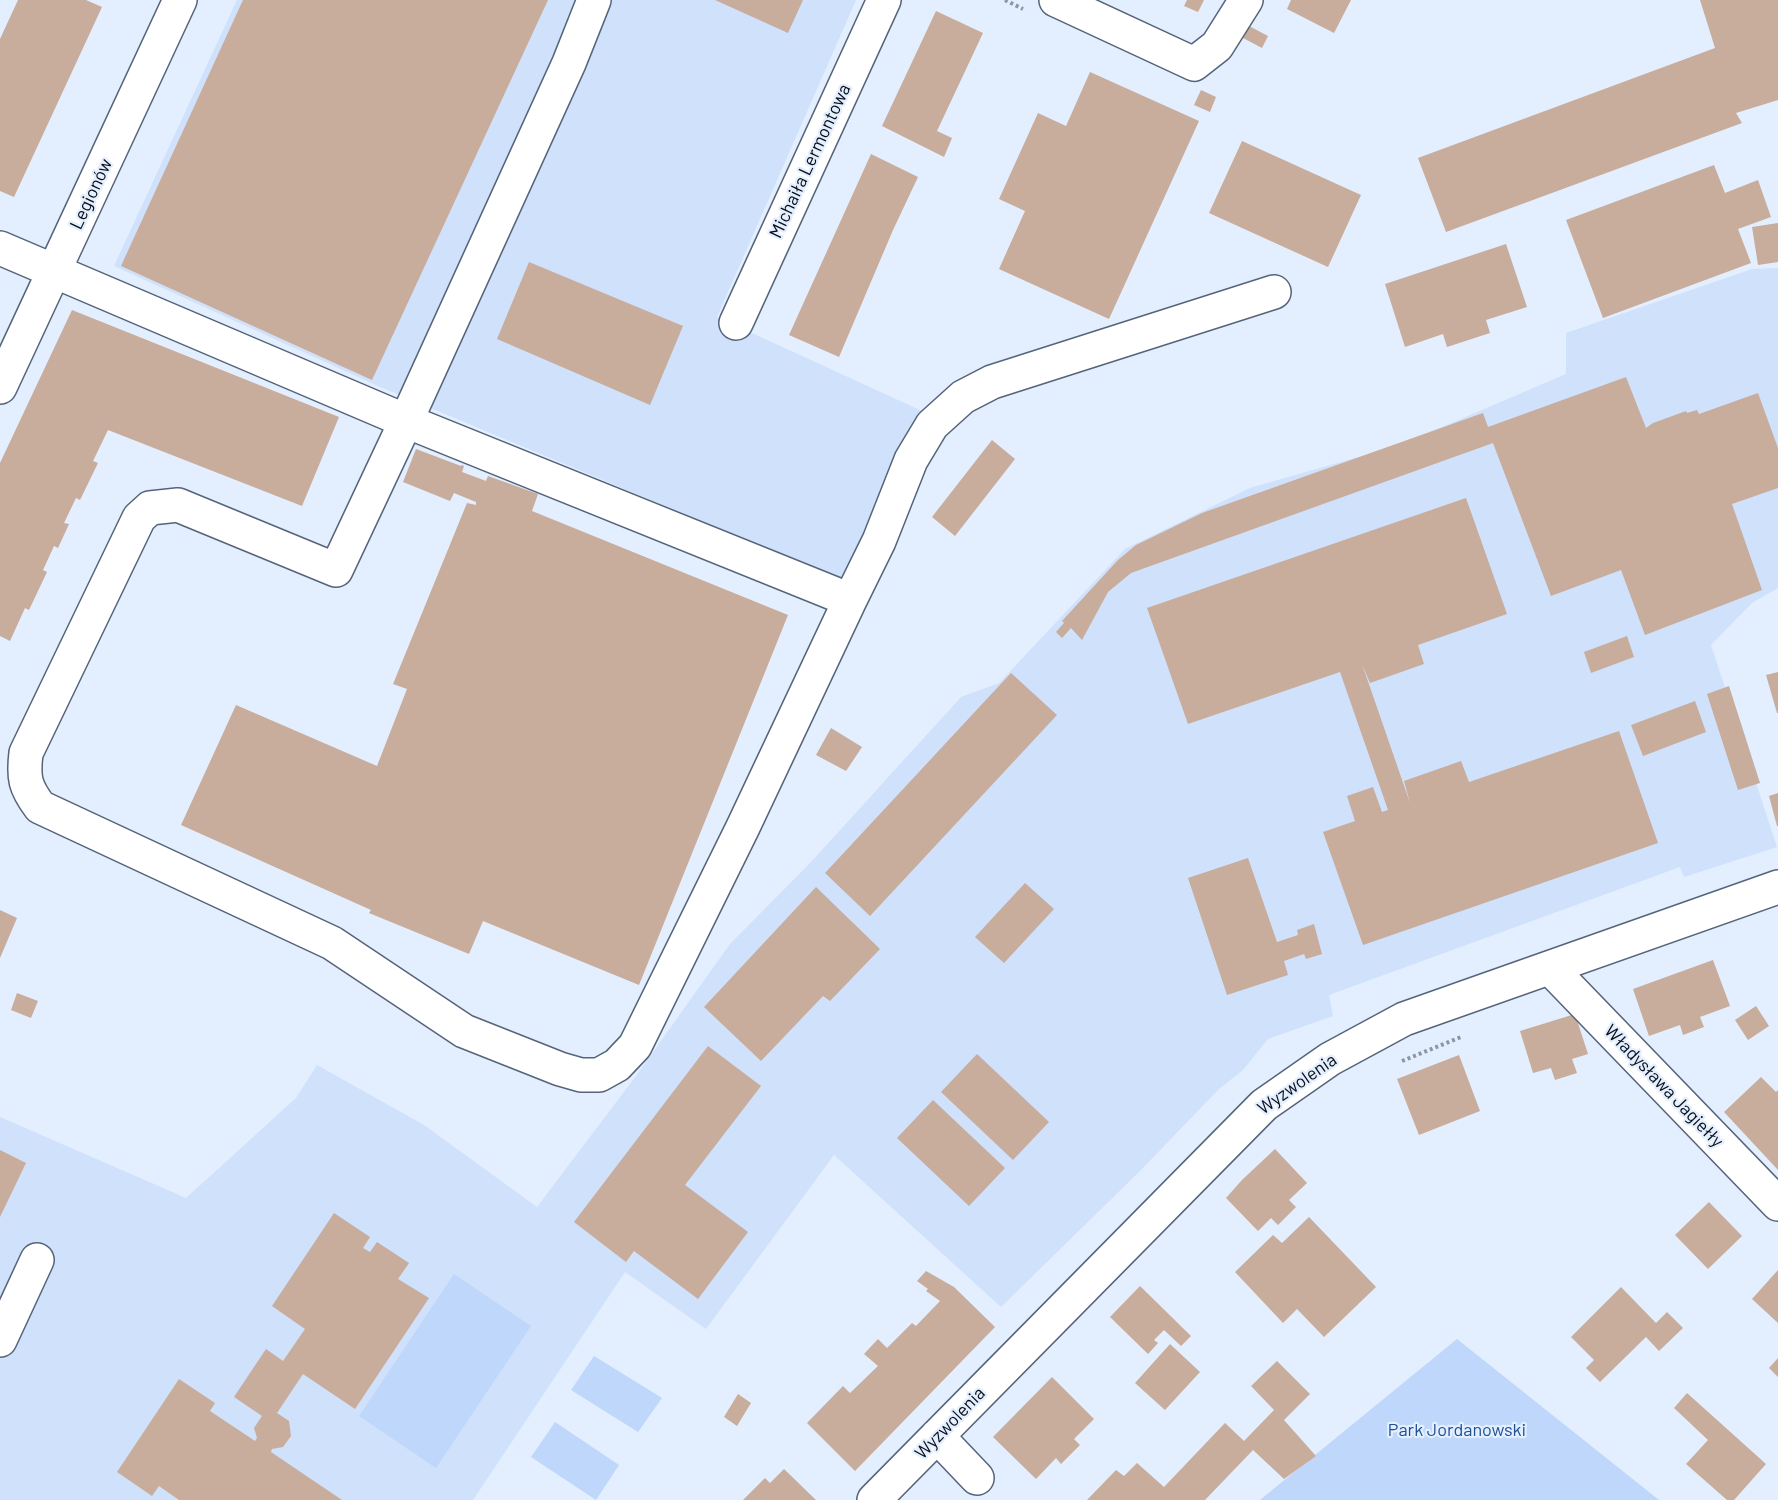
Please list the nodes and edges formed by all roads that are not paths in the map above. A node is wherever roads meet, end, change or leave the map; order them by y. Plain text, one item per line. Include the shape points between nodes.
1 (180, 0) edge
2 (594, 0) edge
3 (884, 0) edge
4 (1056, 0) edge
5 (1246, 0) edge
6 (1093, 8) edge
7 (0, 248) edge
8 (55, 271) junction
9 (1274, 292) dead end
10 (736, 323) dead end
11 (0, 387) edge
12 (406, 421) junction
13 (850, 600) junction
14 (1778, 887) edge
15 (1550, 968) junction
16 (1778, 1204) edge
17 (37, 1260) dead end
18 (0, 1340) edge
19 (937, 1436) junction
20 (977, 1478) dead end
21 (874, 1500) edge

1 - 8 street, Legionów
2 - 12 street
3 - 10 street, Michaiła Lermontowa
4 - 6 street
5 - 6 street via 1217,46 1194,64
7 - 8 street
8 - 11 street, Legionów
8 - 12 street
9 - 13 street via 992,382 963,397 932,425 911,460 879,541
12 - 13 street
12 - 13 street via 336,570 178,505 150,508 139,518 26,753 24,772 28,792 40,807 332,943 464,1031 581,1075 599,1075 617,1065 634,1046 743,828
14 - 15 street, Wyzwolenia
15 - 16 street, Władysława Jagiełły
15 - 19 street, Wyzwolenia via 1404,1019 1330,1059 1264,1105
17 - 18 street
19 - 20 street
19 - 21 street, Wyzwolenia

